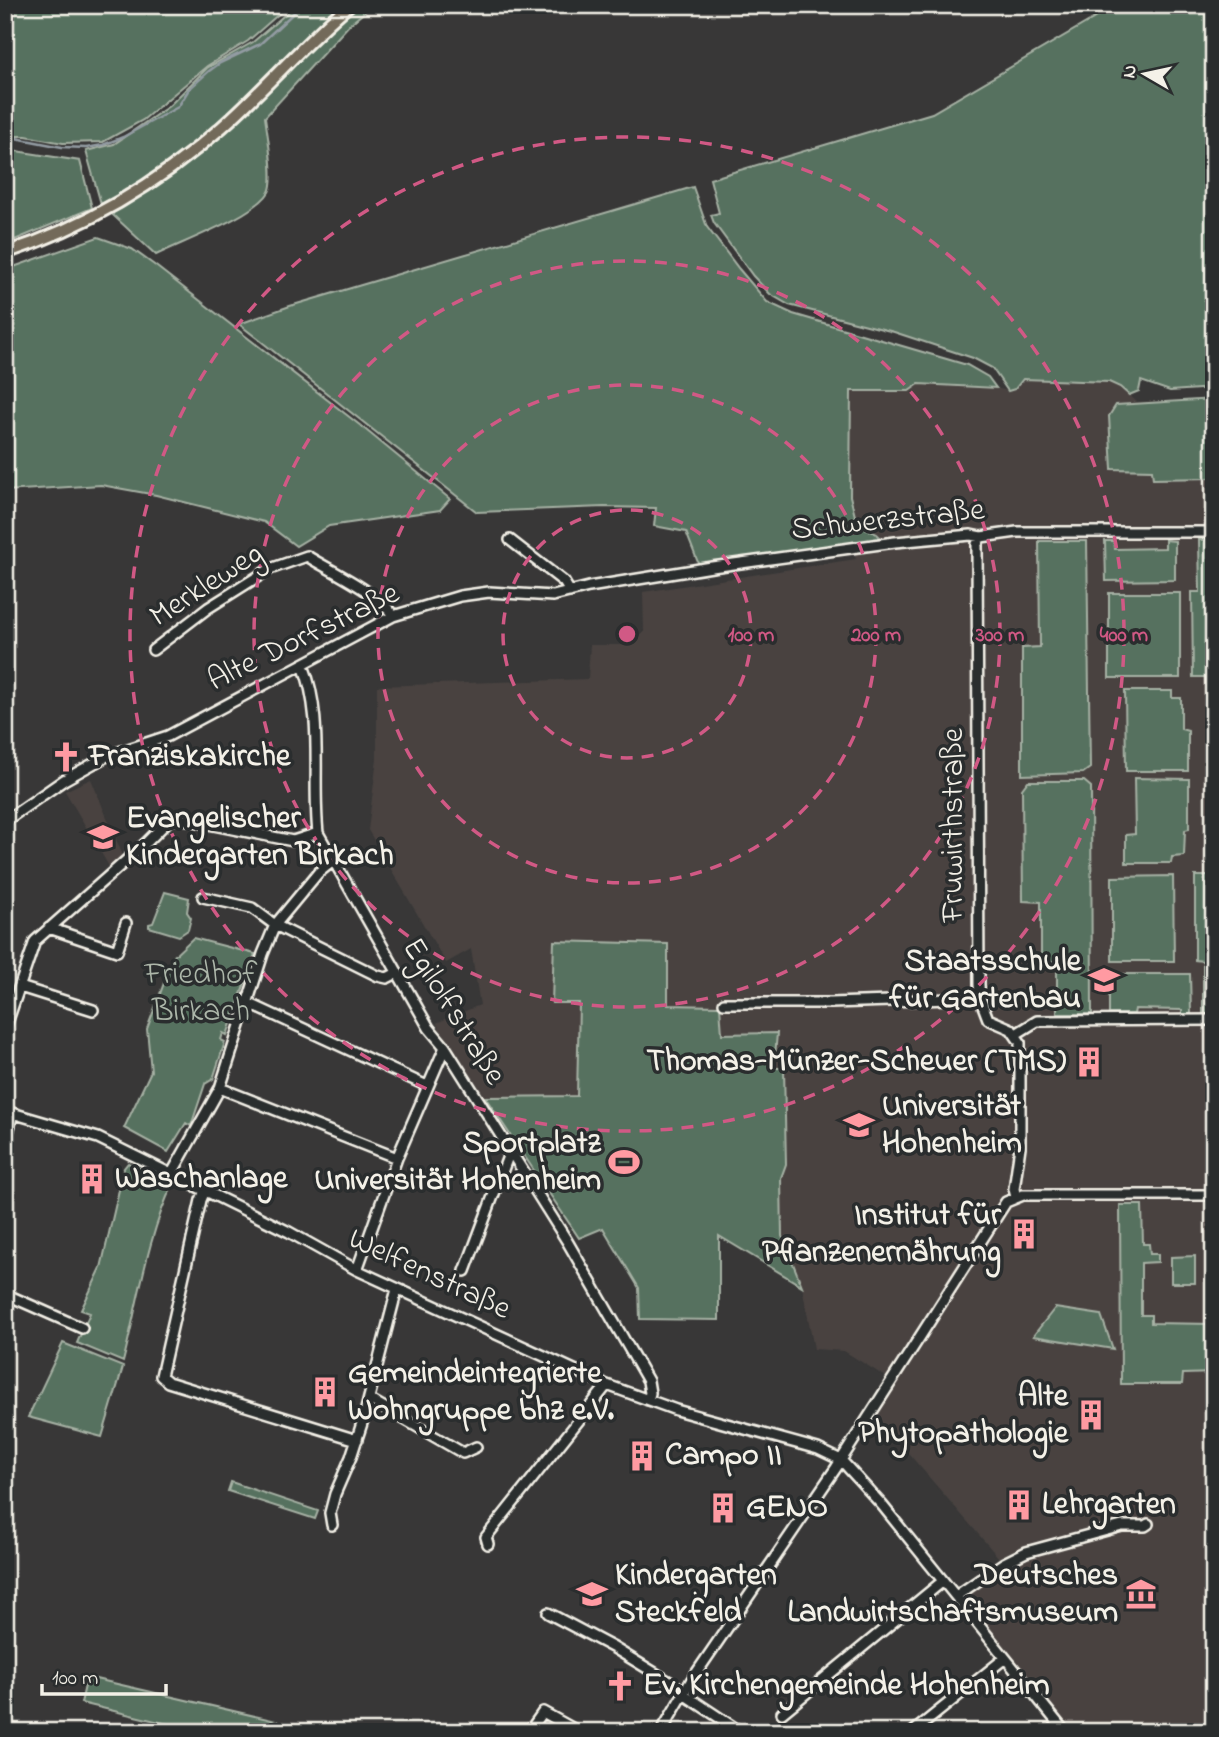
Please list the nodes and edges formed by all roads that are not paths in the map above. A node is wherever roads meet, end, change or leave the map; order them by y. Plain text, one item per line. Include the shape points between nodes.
1 (349, 5) edge
2 (5, 253) edge
3 (1214, 532) edge
4 (981, 537) junction
5 (510, 540) dead end
6 (570, 592) junction
7 (393, 616) junction
8 (153, 650) dead end
9 (303, 664) junction
10 (5, 821) edge
11 (318, 833) junction
12 (333, 862) junction
13 (203, 897) dead end
14 (126, 923) dead end
15 (275, 926) junction
16 (49, 928) junction
17 (397, 972) junction
18 (20, 987) junction
19 (980, 998) junction
20 (248, 1003) junction
21 (724, 1003) dead end
22 (93, 1010) dead end
23 (1214, 1020) edge
24 (5, 1029) edge
25 (1016, 1034) junction
26 (445, 1048) junction
27 (427, 1086) junction
28 (220, 1088) junction
29 (9, 1112) edge
30 (5, 1144) edge
31 (510, 1151) junction
32 (397, 1158) junction
33 (171, 1175) junction
34 (205, 1191) junction
35 (1214, 1195) edge
36 (1016, 1197) junction
37 (357, 1270) junction
38 (465, 1271) dead end
39 (397, 1289) junction
40 (5, 1294) edge
41 (82, 1328) dead end
42 (607, 1385) junction
43 (369, 1399) junction
44 (648, 1401) junction
45 (357, 1440) junction
46 (476, 1447) dead end
47 (839, 1464) junction
48 (1148, 1524) dead end
49 (332, 1525) dead end
50 (488, 1544) dead end
51 (943, 1581) junction
52 (956, 1597) junction
53 (548, 1613) dead end
54 (1005, 1658) junction
55 (685, 1695) junction
56 (782, 1713) dead end
57 (529, 1732) edge
58 (579, 1732) edge
59 (661, 1732) edge
60 (741, 1732) edge
61 (913, 1732) edge
62 (1065, 1732) edge

1 - 2 main road via 221,128 155,179 63,231
3 - 4 street, Schwerzstraße
4 - 6 street, Schwerzstraße via 788,556
4 - 19 street, Fruwirthstraße
5 - 6 street via 564,582
6 - 7 street, Alte Dorfstraße via 460,596
7 - 8 street, Merkleweg via 374,596 307,556 270,569
7 - 9 street, Alte Dorfstraße
9 - 10 street, Alte Dorfstraße via 167,736 107,756
9 - 11 street, Egilolfstraße via 315,708
11 - 12 street, Egilolfstraße
11 - 16 street via 293,841 169,820
12 - 15 street via 318,873
12 - 17 street, Egilolfstraße
13 - 15 street via 252,908
14 - 16 street via 117,951
15 - 17 street via 378,976 387,978
15 - 20 street
16 - 18 street via 35,941
17 - 26 street, Egilolfstraße
18 - 22 street
18 - 24 street
19 - 21 street
19 - 25 street via 988,1019
20 - 27 street
20 - 28 street
23 - 25 street via 1037,1021
25 - 36 street via 1020,1042 1020,1147
26 - 27 street
26 - 31 street, Egilolfstraße
27 - 32 street
28 - 32 street
28 - 33 street
29 - 30 street
29 - 33 street, Welfenstraße via 99,1138
31 - 38 street
31 - 44 street, Egilolfstraße via 648,1381
32 - 37 street
33 - 34 street, Welfenstraße
34 - 37 street, Welfenstraße
34 - 45 street via 161,1376 168,1382
35 - 36 street
36 - 47 street via 1006,1202
37 - 39 street, Welfenstraße
39 - 42 street, Welfenstraße
39 - 43 street
40 - 41 street
42 - 44 street, Welfenstraße
42 - 50 street via 486,1537
43 - 45 street
43 - 46 street via 463,1453
44 - 47 street, Welfenstraße via 818,1449
45 - 49 street via 335,1494
47 - 51 street via 882,1505
47 - 55 street
48 - 52 street via 1122,1526 1026,1552
51 - 52 street
51 - 56 street
52 - 54 street
53 - 55 street via 614,1648
54 - 61 street
54 - 62 street
55 - 59 street
55 - 60 street
57 - 58 street via 543,1712

